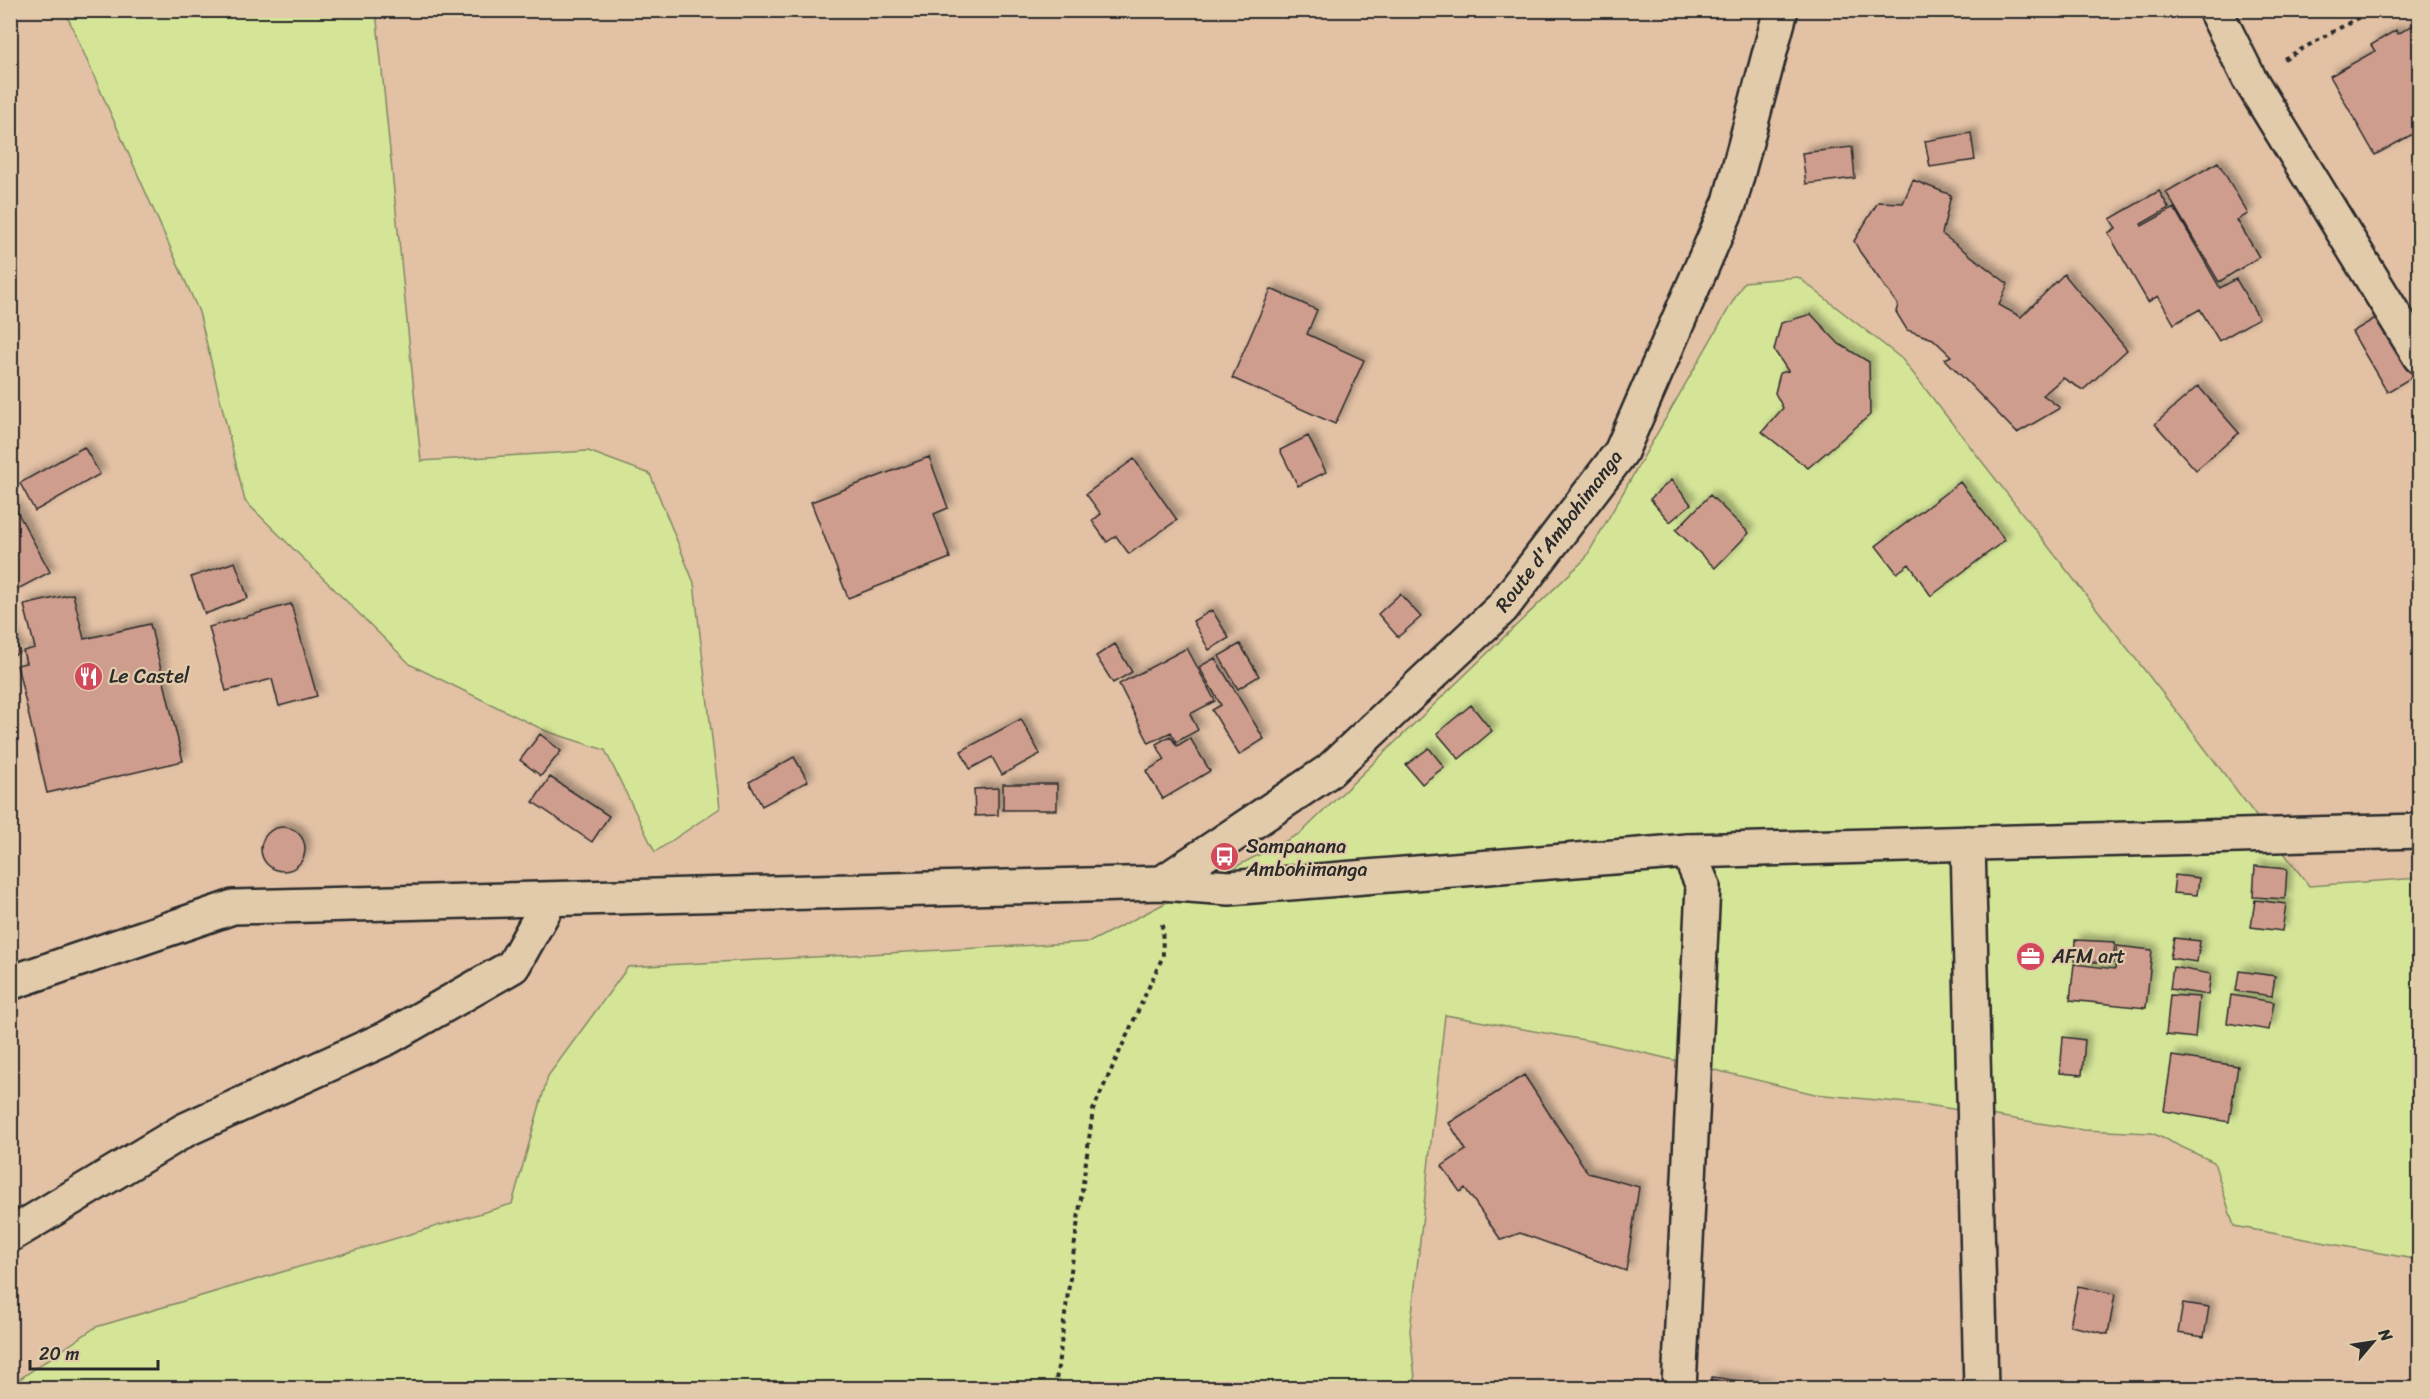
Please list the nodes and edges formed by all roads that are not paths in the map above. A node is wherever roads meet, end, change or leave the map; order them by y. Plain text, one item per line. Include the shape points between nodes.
1 (1780, 10) edge
2 (2216, 10) edge
3 (2420, 357) edge
4 (2420, 831) edge
5 (1968, 843) junction
6 (1688, 851) junction
7 (1162, 883) junction
8 (550, 900) junction
9 (10, 983) edge
10 (10, 1235) edge
11 (1679, 1389) edge
12 (1981, 1389) edge

1 - 7 street, Route d'Ambohimanga via 1730,202 1621,452 1502,608 1329,771
2 - 3 street via 2249,78
4 - 5 street
5 - 6 street
5 - 12 street
6 - 7 street via 1229,888
6 - 11 street via 1703,886
7 - 8 street
8 - 9 street via 232,907
8 - 10 street via 513,966 389,1037 185,1130

